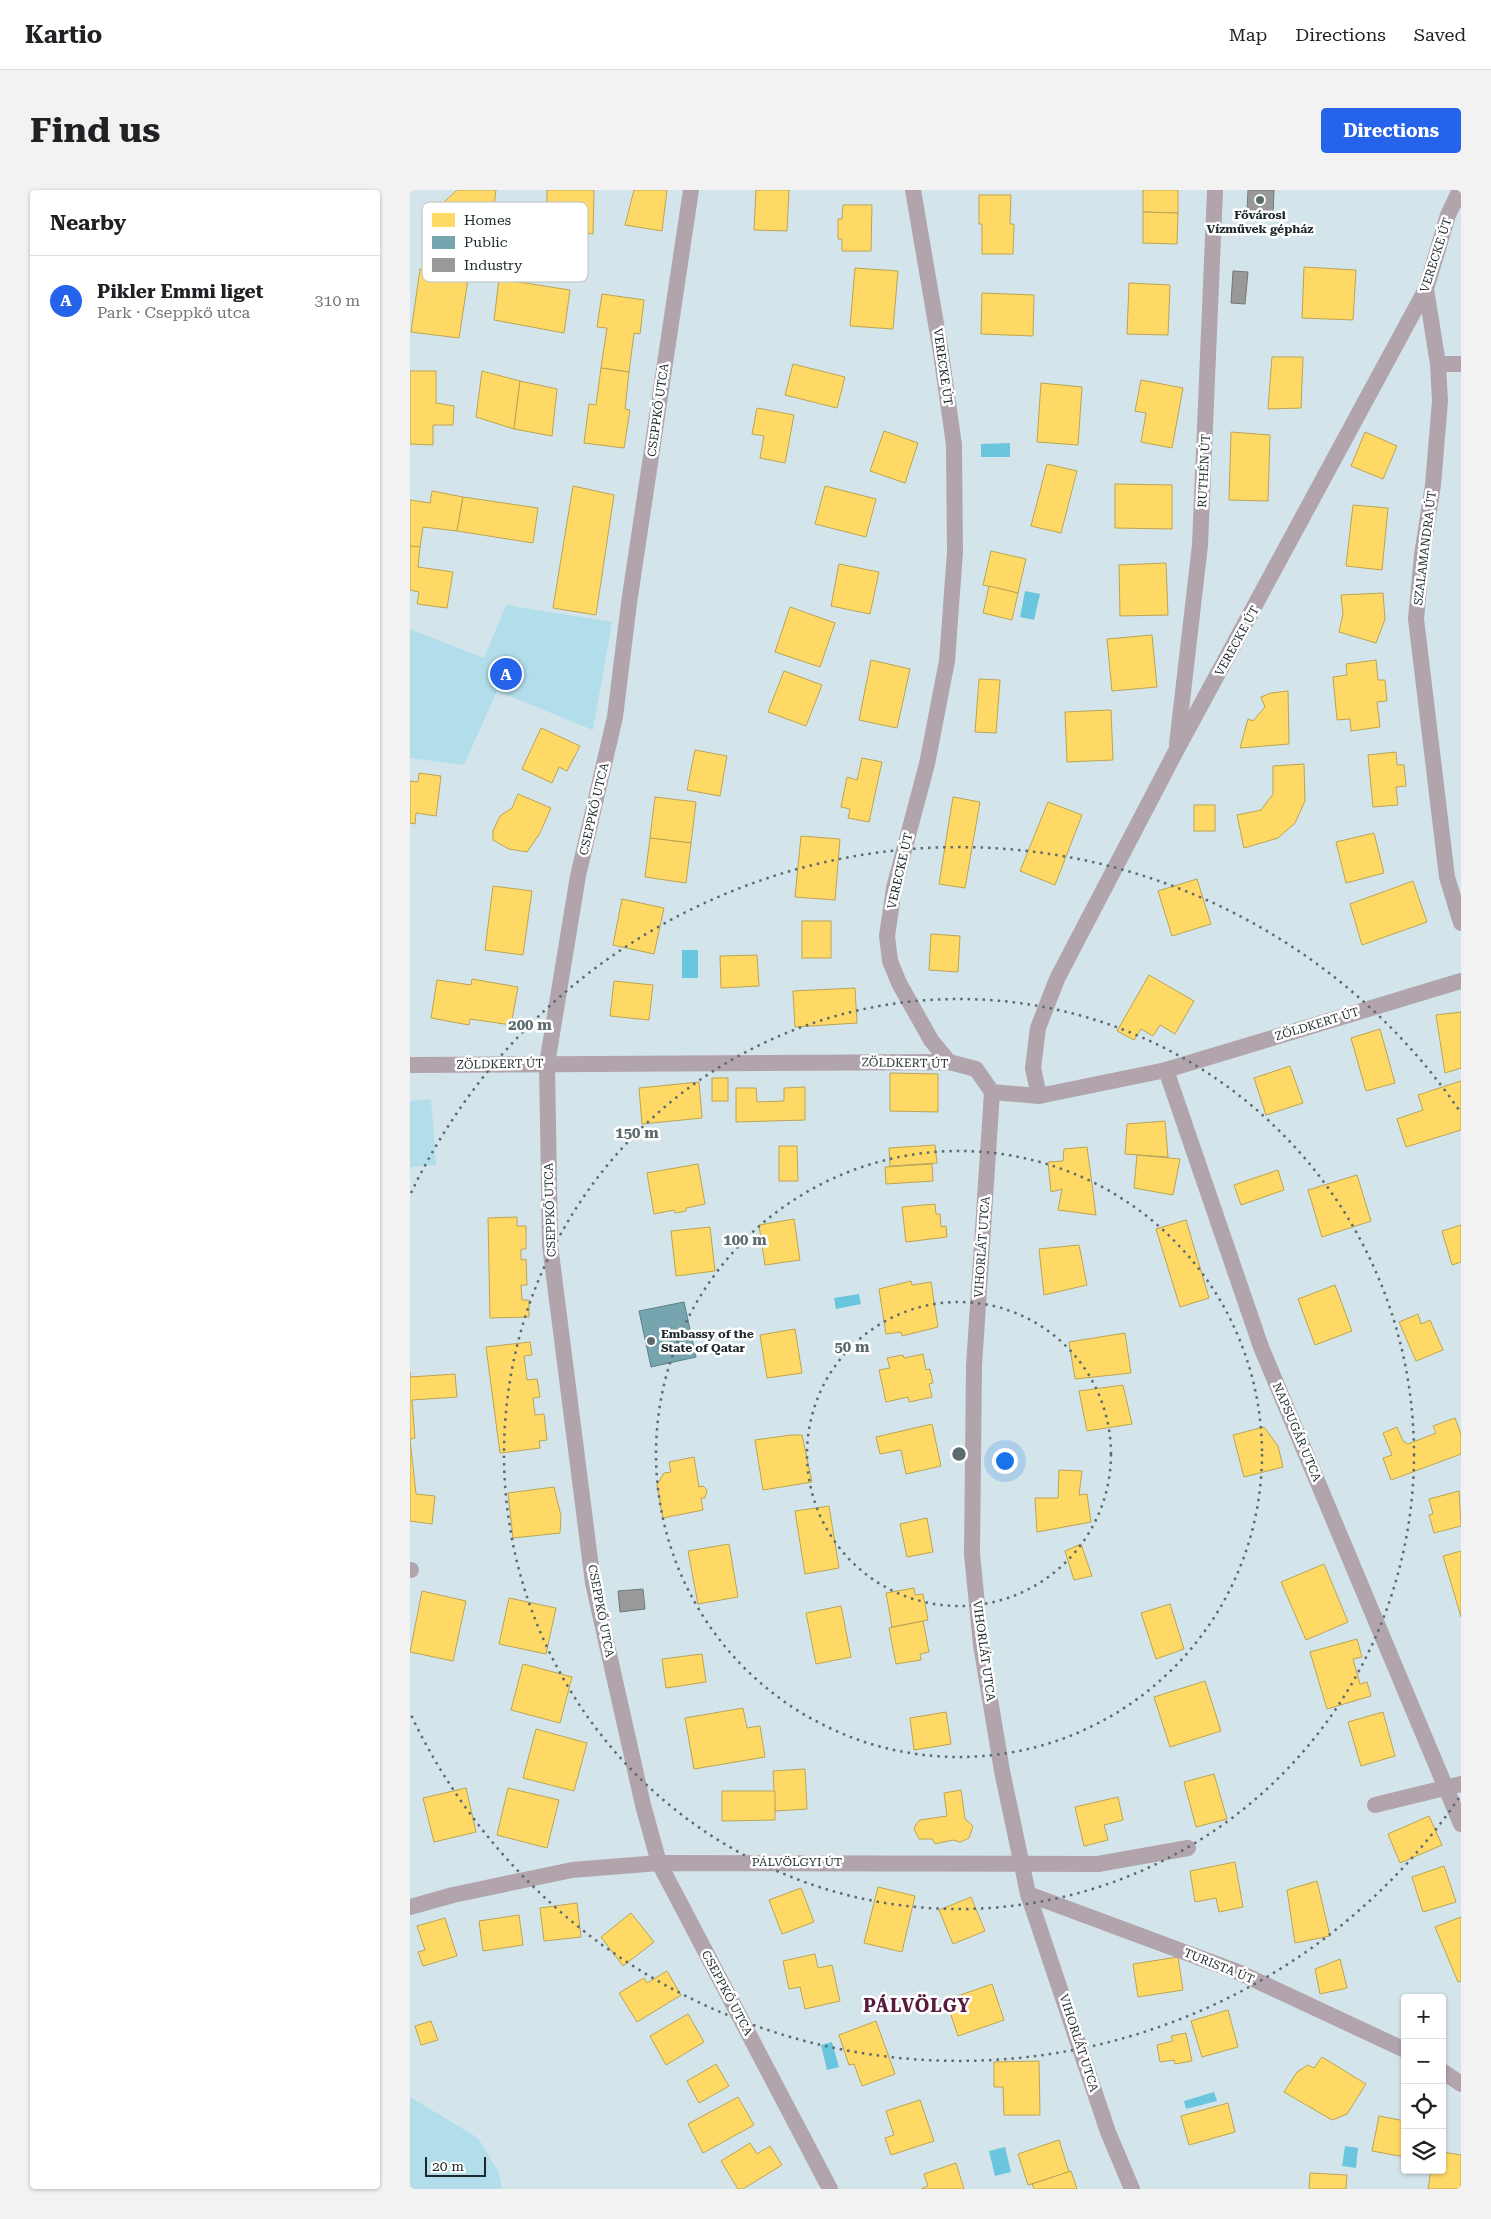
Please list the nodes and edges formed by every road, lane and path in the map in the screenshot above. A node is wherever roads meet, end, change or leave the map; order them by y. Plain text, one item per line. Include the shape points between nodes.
1 (691, 190) edge
2 (913, 190) edge
3 (1214, 190) edge
4 (1460, 190) edge
5 (1426, 290) junction
6 (1438, 364) junction
7 (1461, 364) edge
8 (1176, 751) junction
9 (1461, 923) edge
10 (1461, 981) edge
11 (949, 1062) junction
12 (547, 1064) junction
13 (410, 1065) edge
14 (1166, 1070) junction
15 (992, 1092) junction
16 (1039, 1096) junction
17 (1461, 1784) edge
18 (1445, 1789) junction
19 (1375, 1805) dead end
20 (1461, 1824) edge
21 (1188, 1848) dead end
22 (658, 1863) junction
23 (1020, 1864) junction
24 (1028, 1894) junction
25 (410, 1907) edge
26 (1401, 2048) edge
27 (1446, 2074) edge
28 (1461, 2084) edge
29 (830, 2189) edge
30 (1132, 2189) edge

1 - 12 street, CSEPPKŐ UTCA via 615,717 578,876
2 - 11 street, VERECKE ÚT via 954,445 955,552 947,661 927,764 894,888 888,936 890,961 899,983 930,1040
3 - 8 street, RUTHÉN ÚT via 1200,546
4 - 5 street, VERECKE ÚT via 1448,215
5 - 6 street, SZALAMANDRA ÚT
5 - 8 street, VERECKE ÚT
6 - 7 street
6 - 9 street, SZALAMANDRA ÚT via 1440,401 1433,485 1416,618 1447,877
8 - 16 street, VERECKE ÚT via 1057,978 1038,1028 1033,1068
10 - 14 street, ZÖLDKERT ÚT
11 - 12 street, ZÖLDKERT ÚT
11 - 15 street, ZÖLDKERT ÚT via 976,1069
12 - 13 street, ZÖLDKERT ÚT
12 - 22 street, CSEPPKŐ UTCA via 550,1245 593,1583
14 - 16 street, ZÖLDKERT ÚT
14 - 18 street, NAPSUGÁR UTCA via 1261,1347
15 - 16 street, ZÖLDKERT ÚT
15 - 23 street, VIHORLÁT UTCA via 974,1366 972,1554 981,1645
17 - 18 street
18 - 19 street
18 - 20 street, NAPSUGÁR UTCA
21 - 23 street, PÁLVÖLGYI ÚT via 1098,1864
22 - 23 street, PÁLVÖLGYI ÚT
22 - 25 street, PÁLVÖLGYI ÚT via 572,1870
22 - 29 street, CSEPPKŐ UTCA
23 - 24 street, VIHORLÁT UTCA
24 - 26 street, TURISTA ÚT via 1238,1972
24 - 30 street, VIHORLÁT UTCA via 1108,2132
27 - 28 street

